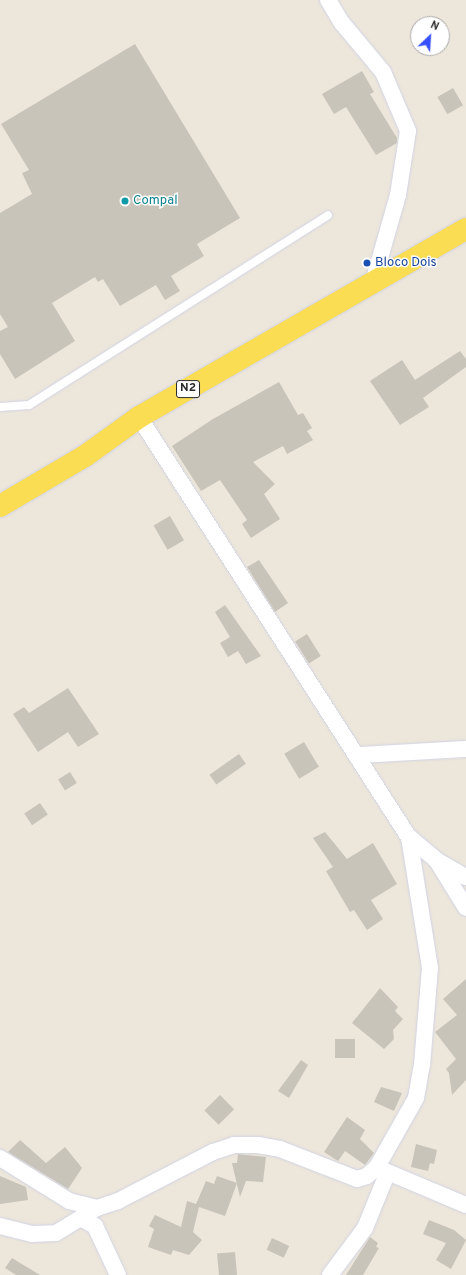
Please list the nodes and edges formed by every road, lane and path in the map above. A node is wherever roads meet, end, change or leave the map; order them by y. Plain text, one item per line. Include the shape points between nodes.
1 (328, 0) edge
2 (328, 215) dead end
3 (466, 229) edge
4 (373, 283) junction
5 (0, 407) edge
6 (139, 417) junction
7 (0, 506) edge
8 (466, 748) edge
9 (359, 755) junction
10 (409, 837) junction
11 (436, 860) junction
12 (466, 877) edge
13 (466, 908) edge
14 (0, 1158) edge
15 (382, 1171) junction
16 (466, 1205) edge
17 (97, 1208) junction
18 (82, 1219) junction
19 (0, 1226) edge
20 (118, 1275) edge
21 (330, 1275) edge

1 - 4 street via 342,23 382,72 408,131 398,195
2 - 5 lane via 29,405
3 - 4 main road, N2
4 - 6 main road, N2
6 - 7 main road, N2 via 85,456
6 - 9 street
8 - 9 street
9 - 10 street
10 - 11 street
10 - 15 street via 430,968 422,1065 416,1098
11 - 12 street
11 - 13 street
14 - 17 street via 69,1201
15 - 16 street
15 - 17 street via 357,1178 258,1144 234,1145 213,1152 118,1201
15 - 21 street via 366,1228
17 - 18 street
18 - 19 street via 56,1234 31,1234
18 - 20 street via 95,1226

